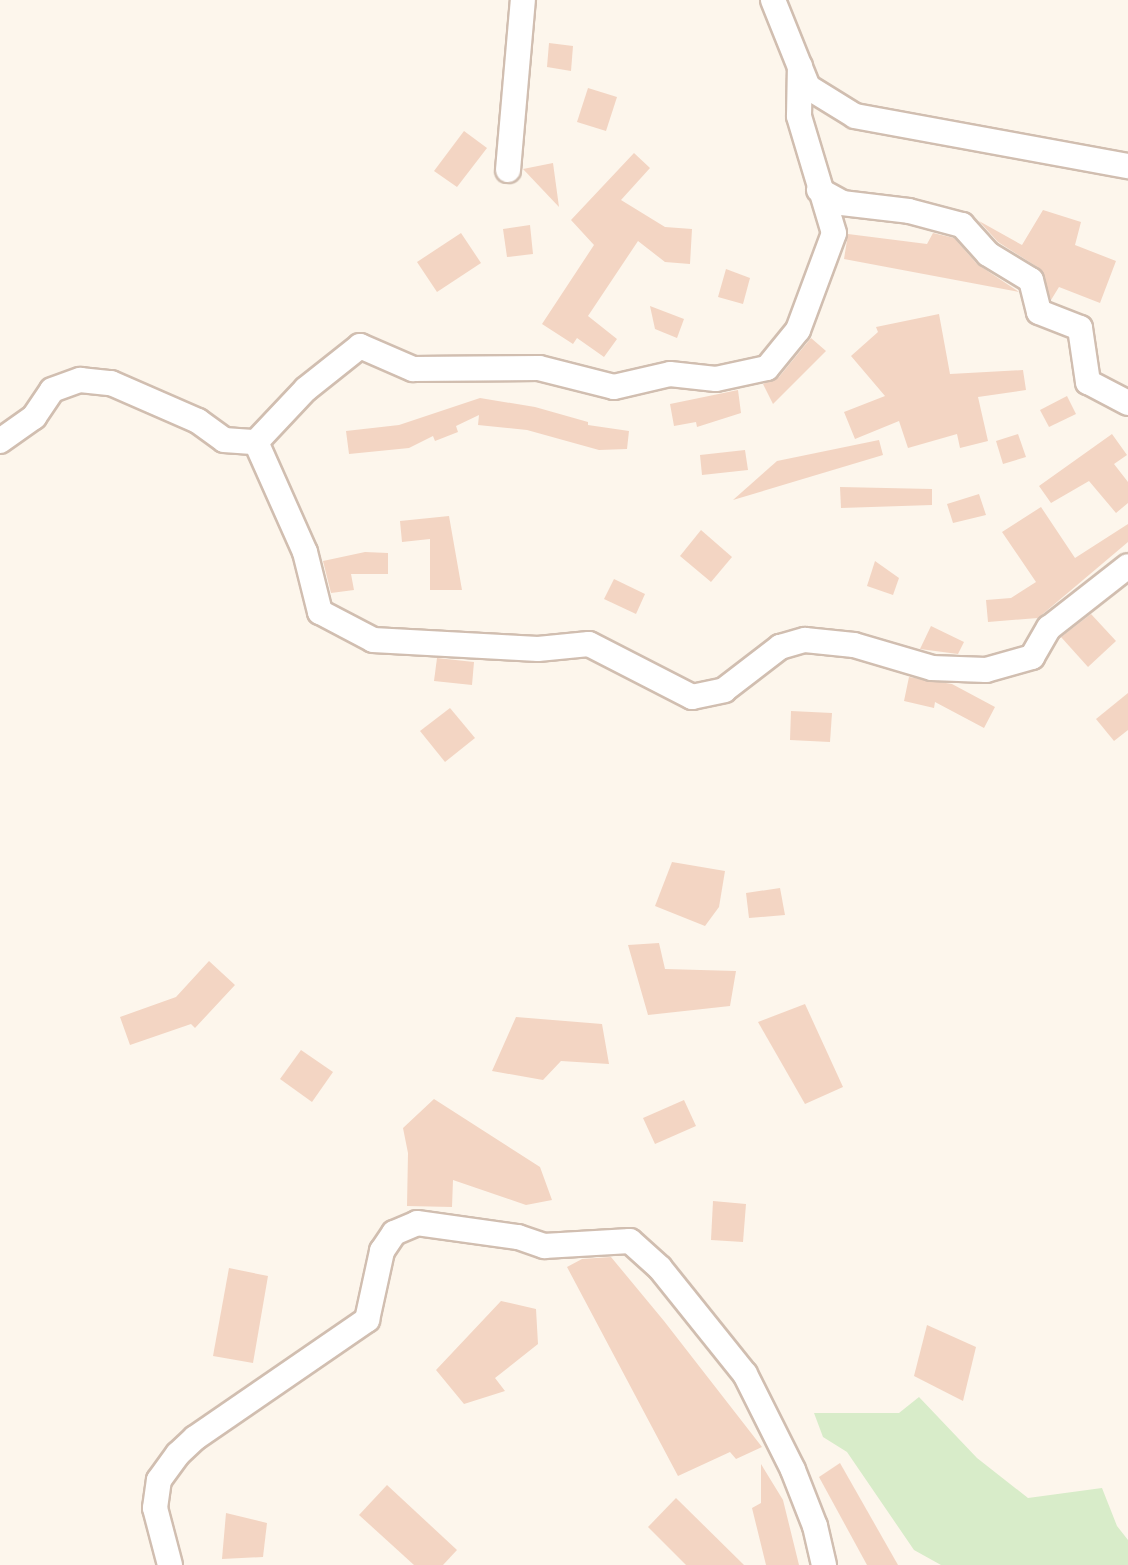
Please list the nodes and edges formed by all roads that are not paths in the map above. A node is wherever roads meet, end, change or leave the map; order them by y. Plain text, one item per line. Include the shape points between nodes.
1 (523, 0) edge
2 (773, 0) edge
3 (800, 66) junction
4 (1128, 166) edge
5 (508, 170) dead end
6 (819, 190) junction
7 (1128, 403) edge
8 (0, 441) edge
9 (256, 442) junction
10 (1128, 566) edge
11 (170, 1565) edge
12 (824, 1565) edge

1 - 5 street
2 - 3 street
3 - 4 street via 808,87 855,116
3 - 6 street via 799,116
6 - 7 street via 842,203 909,211 962,225 988,254 1031,280 1039,312 1080,328 1088,382
6 - 9 street via 834,233 798,330 767,368 716,379 670,374 614,387 539,368 501,370 466,365 439,372 413,369 360,346 306,389
8 - 9 street via 34,417 52,390 80,380 111,383 198,421 225,440
9 - 10 street via 305,552 320,612 373,640 538,649 589,644 692,697 724,690 780,647 805,640 854,645 932,668 986,670 1032,657 1049,628
11 - 12 street via 155,1508 159,1480 195,1437 367,1320 382,1251 394,1233 417,1223 518,1237 544,1247 630,1241 660,1268 745,1374 793,1470 816,1526

